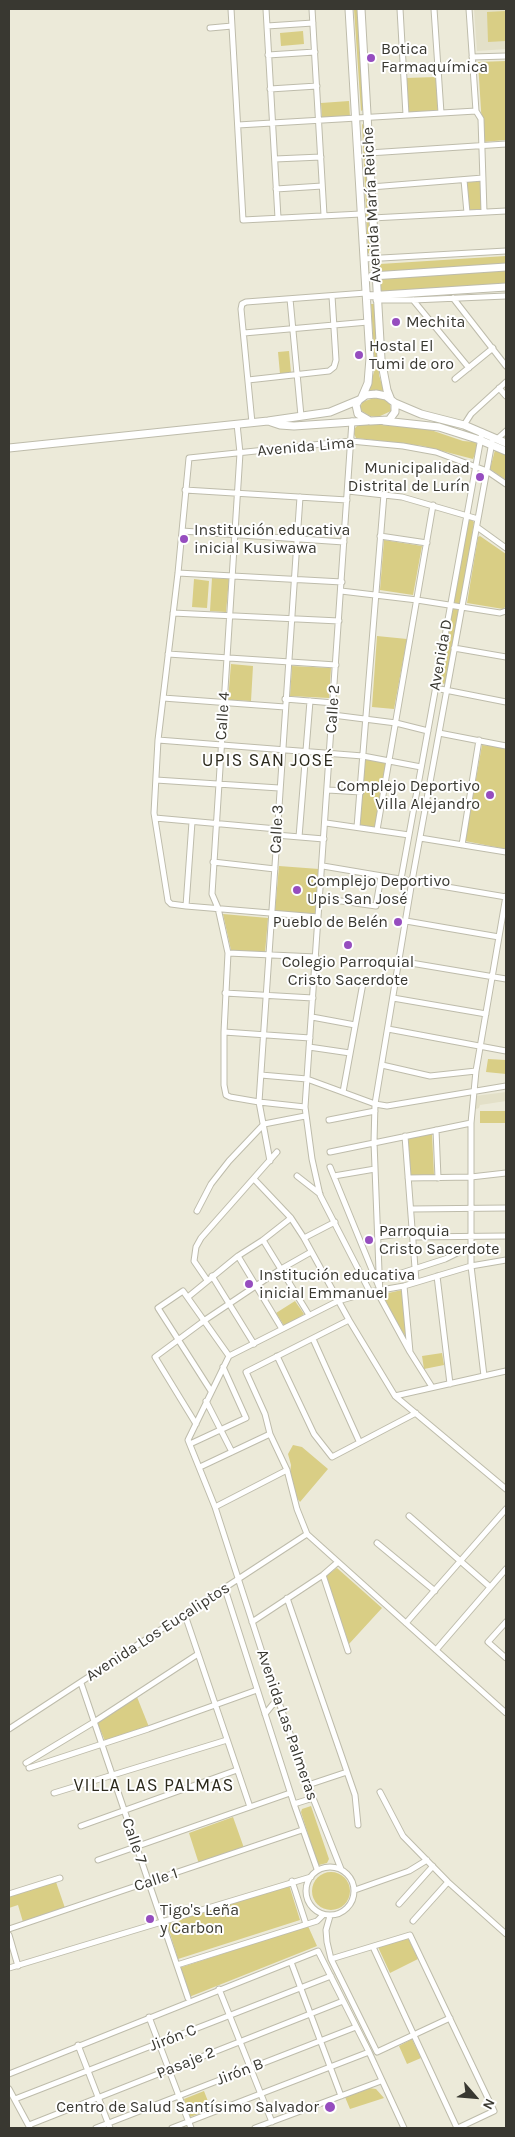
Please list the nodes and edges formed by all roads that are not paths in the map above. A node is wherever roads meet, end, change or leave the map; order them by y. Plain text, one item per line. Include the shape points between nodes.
1 (231, 9) edge
2 (266, 9) edge
3 (312, 9) edge
4 (349, 9) edge
5 (361, 9) edge
6 (400, 9) edge
7 (434, 9) edge
8 (469, 9) edge
9 (313, 23) junction
10 (232, 26) junction
11 (267, 26) junction
12 (210, 28) dead end
13 (315, 52) junction
14 (268, 55) junction
15 (506, 56) edge
16 (472, 57) junction
17 (316, 86) junction
18 (270, 89) junction
19 (476, 111) junction
20 (441, 113) junction
21 (406, 116) junction
22 (356, 118) junction
23 (367, 118) junction
24 (318, 120) junction
25 (272, 123) junction
26 (238, 125) junction
27 (506, 144) edge
28 (481, 146) junction
29 (369, 153) junction
30 (320, 157) junction
31 (274, 159) junction
32 (482, 178) junction
33 (464, 180) junction
34 (322, 186) junction
35 (371, 187) junction
36 (276, 189) junction
37 (506, 211) edge
38 (484, 212) junction
39 (467, 213) junction
40 (361, 214) junction
41 (324, 215) junction
42 (278, 218) junction
43 (372, 218) junction
44 (506, 251) edge
45 (375, 258) junction
46 (364, 259) junction
47 (506, 267) edge
48 (365, 276) junction
49 (376, 276) junction
50 (506, 287) edge
51 (366, 294) junction
52 (332, 296) junction
53 (506, 296) edge
54 (377, 297) junction
55 (453, 298) junction
56 (290, 299) junction
57 (413, 300) junction
58 (368, 322) junction
59 (334, 325) junction
60 (293, 329) junction
61 (244, 333) junction
62 (493, 348) junction
63 (506, 366) edge
64 (469, 368) junction
65 (297, 375) junction
66 (456, 379) dead end
67 (248, 380) junction
68 (506, 382) edge
69 (499, 388) junction
70 (506, 396) edge
71 (360, 399) junction
72 (393, 402) junction
73 (301, 416) junction
74 (370, 420) junction
75 (268, 421) junction
76 (352, 421) junction
77 (384, 421) junction
78 (252, 423) junction
79 (237, 424) junction
80 (464, 425) junction
81 (506, 431) edge
82 (482, 432) junction
83 (495, 438) junction
84 (480, 440) junction
85 (351, 441) junction
86 (506, 443) edge
87 (492, 444) junction
88 (9, 448) edge
89 (506, 451) edge
90 (240, 453) junction
91 (475, 466) junction
92 (487, 471) junction
93 (506, 484) edge
94 (185, 490) junction
95 (348, 491) junction
96 (238, 493) junction
97 (384, 494) junction
98 (300, 497) junction
99 (347, 500) junction
100 (433, 505) junction
101 (467, 515) junction
102 (478, 519) junction
103 (476, 526) junction
104 (182, 531) junction
105 (235, 535) junction
106 (380, 536) junction
107 (297, 539) junction
108 (344, 542) junction
109 (427, 543) junction
110 (506, 548) edge
111 (178, 573) junction
112 (232, 576) junction
113 (294, 580) junction
114 (342, 582) junction
115 (341, 591) junction
116 (376, 594) junction
117 (417, 600) junction
118 (450, 604) junction
119 (462, 607) junction
120 (174, 613) junction
121 (505, 613) edge
122 (229, 616) junction
123 (291, 618) junction
124 (339, 621) junction
125 (454, 648) junction
126 (168, 654) junction
127 (227, 657) junction
128 (506, 657) edge
129 (288, 661) junction
130 (336, 665) junction
131 (435, 688) junction
132 (447, 690) junction
133 (163, 698) junction
134 (285, 699) junction
135 (310, 701) junction
136 (224, 702) junction
137 (506, 702) edge
138 (334, 703) junction
139 (285, 707) junction
140 (333, 716) junction
141 (366, 719) junction
142 (396, 723) junction
143 (428, 731) junction
144 (439, 733) junction
145 (158, 740) junction
146 (479, 740) junction
147 (221, 744) junction
148 (506, 746) edge
149 (282, 748) junction
150 (306, 751) junction
151 (330, 753) junction
152 (363, 756) junction
153 (389, 760) junction
154 (421, 767) junction
155 (156, 780) junction
156 (219, 784) junction
157 (279, 788) junction
158 (328, 790) junction
159 (361, 792) junction
160 (155, 818) junction
161 (192, 822) junction
162 (326, 823) junction
163 (216, 824) junction
164 (357, 827) junction
165 (377, 830) junction
166 (276, 832) junction
167 (409, 835) junction
168 (299, 837) junction
169 (420, 838) junction
170 (324, 839) junction
171 (462, 845) junction
172 (506, 852) edge
173 (213, 862) junction
174 (323, 866) junction
175 (275, 869) junction
176 (381, 876) junction
177 (401, 879) junction
178 (412, 881) junction
179 (506, 897) edge
180 (320, 898) junction
181 (186, 906) junction
182 (218, 908) junction
183 (272, 913) junction
184 (318, 917) junction
185 (406, 921) junction
186 (499, 937) junction
187 (228, 953) junction
188 (269, 955) junction
189 (316, 957) junction
190 (399, 961) junction
191 (492, 977) junction
192 (506, 979) edge
193 (363, 983) dead end
194 (225, 993) junction
195 (266, 995) junction
196 (313, 998) junction
197 (393, 998) junction
198 (486, 1014) junction
199 (312, 1017) junction
200 (355, 1025) junction
201 (388, 1029) junction
202 (224, 1032) junction
203 (264, 1035) junction
204 (310, 1038) junction
205 (480, 1046) junction
206 (309, 1047) junction
207 (506, 1051) edge
208 (350, 1052) junction
209 (382, 1065) junction
210 (476, 1071) junction
211 (261, 1075) junction
212 (307, 1079) junction
213 (506, 1086) edge
214 (343, 1092) junction
215 (473, 1092) junction
216 (259, 1102) junction
217 (375, 1104) junction
218 (305, 1107) junction
219 (375, 1111) junction
220 (305, 1116) junction
221 (329, 1120) dead end
222 (471, 1123) junction
223 (264, 1124) junction
224 (436, 1130) junction
225 (405, 1136) junction
226 (374, 1142) junction
227 (277, 1152) dead end
228 (330, 1152) dead end
229 (270, 1161) junction
230 (330, 1167) dead end
231 (374, 1169) junction
232 (506, 1173) edge
233 (297, 1176) dead end
234 (334, 1176) junction
235 (408, 1178) junction
236 (438, 1178) junction
237 (471, 1178) junction
238 (254, 1179) junction
239 (320, 1195) junction
240 (506, 1208) edge
241 (411, 1209) junction
242 (470, 1209) junction
243 (197, 1211) dead end
244 (291, 1218) junction
245 (335, 1222) junction
246 (413, 1235) junction
247 (506, 1236) edge
248 (378, 1237) junction
249 (471, 1237) junction
250 (304, 1238) junction
251 (263, 1240) junction
252 (471, 1246) junction
253 (312, 1252) junction
254 (238, 1256) junction
255 (506, 1260) edge
256 (506, 1265) edge
257 (471, 1266) junction
258 (415, 1269) junction
259 (281, 1270) junction
260 (437, 1276) junction
261 (209, 1278) junction
262 (380, 1280) junction
263 (416, 1281) junction
264 (404, 1286) junction
265 (256, 1287) junction
266 (380, 1290) junction
267 (370, 1292) junction
268 (188, 1297) junction
269 (338, 1300) junction
270 (229, 1305) junction
271 (309, 1315) junction
272 (205, 1320) junction
273 (349, 1320) junction
274 (282, 1329) junction
275 (178, 1339) junction
276 (313, 1339) junction
277 (254, 1344) junction
278 (410, 1352) junction
279 (229, 1356) junction
280 (277, 1356) junction
281 (224, 1367) junction
282 (506, 1370) edge
283 (484, 1376) junction
284 (450, 1384) junction
285 (432, 1387) junction
286 (211, 1390) junction
287 (395, 1396) junction
288 (206, 1401) junction
289 (416, 1413) junction
290 (196, 1424) junction
291 (222, 1430) junction
292 (270, 1434) junction
293 (359, 1441) junction
294 (189, 1442) junction
295 (232, 1452) junction
296 (200, 1467) junction
297 (287, 1470) junction
298 (506, 1489) edge
299 (215, 1507) junction
300 (506, 1509) edge
301 (409, 1516) dead end
302 (307, 1534) junction
303 (377, 1543) dead end
304 (461, 1561) junction
305 (338, 1562) junction
306 (506, 1569) edge
307 (323, 1574) junction
308 (239, 1580) junction
309 (490, 1587) junction
310 (225, 1589) junction
311 (434, 1591) junction
312 (287, 1598) junction
313 (184, 1615) junction
314 (252, 1622) junction
315 (506, 1622) edge
316 (406, 1623) junction
317 (436, 1650) junction
318 (348, 1651) dead end
319 (198, 1654) junction
320 (506, 1658) edge
321 (81, 1683) junction
322 (257, 1690) junction
323 (278, 1698) junction
324 (215, 1705) junction
325 (506, 1713) edge
326 (265, 1714) junction
327 (94, 1722) junction
328 (9, 1729) edge
329 (227, 1740) junction
330 (102, 1744) junction
331 (237, 1770) junction
332 (347, 1772) junction
333 (113, 1776) junction
334 (308, 1785) junction
335 (380, 1792) dead end
336 (54, 1793) dead end
337 (290, 1793) junction
338 (312, 1798) junction
339 (294, 1804) junction
340 (250, 1807) junction
341 (124, 1810) junction
342 (358, 1825) dead end
343 (81, 1826) dead end
344 (302, 1830) junction
345 (136, 1847) junction
346 (98, 1860) dead end
347 (427, 1860) junction
348 (433, 1866) junction
349 (340, 1869) junction
350 (317, 1870) junction
351 (311, 1877) junction
352 (60, 1878) dead end
353 (292, 1882) junction
354 (448, 1882) junction
355 (149, 1883) junction
356 (355, 1890) junction
357 (9, 1894) edge
358 (399, 1904) dead end
359 (323, 1915) junction
360 (330, 1916) junction
361 (162, 1921) junction
362 (317, 1921) junction
363 (413, 1921) dead end
364 (306, 1924) junction
365 (9, 1929) edge
366 (326, 1930) junction
367 (506, 1934) edge
368 (9, 1935) edge
369 (373, 1947) junction
370 (331, 1959) junction
371 (291, 1962) junction
372 (177, 1965) junction
373 (18, 1966) junction
374 (9, 1968) edge
375 (331, 1976) junction
376 (301, 1988) junction
377 (219, 1990) junction
378 (188, 1998) dead end
379 (343, 2001) junction
380 (311, 2014) junction
381 (230, 2016) junction
382 (149, 2017) junction
383 (450, 2018) junction
384 (356, 2027) junction
385 (414, 2036) junction
386 (321, 2041) junction
387 (240, 2042) junction
388 (159, 2043) junction
389 (78, 2045) junction
390 (369, 2052) junction
391 (331, 2067) junction
392 (250, 2068) junction
393 (169, 2070) junction
394 (88, 2071) junction
395 (9, 2074) edge
396 (381, 2081) junction
397 (9, 2083) edge
398 (9, 2089) edge
399 (261, 2094) junction
400 (179, 2096) junction
401 (341, 2096) junction
402 (99, 2098) junction
403 (16, 2099) junction
404 (189, 2122) junction
405 (272, 2122) junction
406 (110, 2126) edge
407 (29, 2127) edge
408 (96, 2128) edge
409 (172, 2128) edge
410 (191, 2128) edge
411 (254, 2128) edge
412 (404, 2128) edge
413 (457, 2128) edge

1 - 10 street
2 - 11 street
3 - 9 street
4 - 22 main road, Avenida María Reiche
5 - 23 main road, Avenida María Reiche
6 - 21 street
7 - 20 street
8 - 16 street
9 - 11 street
9 - 13 street
10 - 12 street
10 - 26 street
11 - 14 street
13 - 14 street
13 - 17 street
14 - 18 street
15 - 16 street
16 - 19 street
17 - 18 street
17 - 24 street
18 - 25 street
19 - 20 street
19 - 28 street via 480,119
20 - 21 street
21 - 23 street
22 - 23 street
22 - 24 street
22 - 40 main road, Avenida María Reiche
23 - 29 main road, Avenida María Reiche
24 - 25 street
24 - 30 street
25 - 26 street
25 - 31 street
26 - 42 street via 244,220
27 - 28 street
28 - 29 street
28 - 32 street
29 - 35 main road, Avenida María Reiche
30 - 31 street
30 - 34 street
31 - 36 street
32 - 33 street
32 - 38 street
33 - 35 street
33 - 39 street
34 - 36 street
34 - 41 street
35 - 43 main road, Avenida María Reiche
36 - 42 street
37 - 38 street
38 - 39 street
39 - 43 street
40 - 41 street
40 - 46 main road, Avenida María Reiche
41 - 42 street
43 - 45 main road, Avenida María Reiche
44 - 45 street
45 - 46 street
45 - 49 main road, Avenida María Reiche
46 - 48 main road, Avenida María Reiche
47 - 49 main road
48 - 49 main road
48 - 51 main road, Avenida María Reiche
49 - 54 main road, Avenida María Reiche
50 - 54 main road
51 - 52 street
51 - 54 main road
51 - 58 main road, Avenida María Reiche
52 - 56 street
52 - 59 street
53 - 55 street
54 - 57 street
54 - 72 main road, Avenida María Reiche via 381,360
55 - 57 street
55 - 62 street
56 - 60 street
56 - 61 street via 242,304
57 - 64 street
58 - 59 street
58 - 71 main road, Avenida María Reiche via 370,372
59 - 60 street
59 - 65 street via 334,367 329,371
60 - 61 street
60 - 65 street
61 - 67 street
62 - 63 street
62 - 64 street
64 - 66 street
65 - 67 street
65 - 73 street
67 - 78 street
68 - 69 street
69 - 70 street
69 - 80 street
71 - 72 main road via 376,394
71 - 73 main road, Avenida Lima via 330,412
71 - 74 main road via 356,405 358,414
72 - 77 main road via 393,417
72 - 80 main road via 421,414
73 - 75 main road, Avenida Lima
74 - 76 main road, Avenida Lima
74 - 77 main road
75 - 76 main road, Avenida Lima via 294,426
75 - 78 main road, Avenida Lima
76 - 85 street, Calle 2
77 - 84 main road via 438,427
78 - 79 main road, Avenida Lima
79 - 88 main road, Avenida Lima
79 - 90 street, Calle 4
80 - 82 main road
81 - 83 street
82 - 83 main road
82 - 84 street, Avenida D
83 - 86 main road
83 - 87 street, Avenida D
84 - 87 main road
84 - 91 street, Avenida D
85 - 90 street, Avenida Lima
85 - 91 street, Avenida Lima via 436,452
85 - 95 street, Calle 2
87 - 89 main road
87 - 92 street, Avenida D
90 - 94 street, Avenida Lima via 189,458
90 - 96 street, Calle 4
91 - 92 street, Avenida Lima
91 - 101 street, Avenida D
92 - 93 street, Avenida Lima
92 - 102 street, Avenida D
94 - 96 street
94 - 104 street
95 - 97 street
95 - 99 street, Calle 2
96 - 98 street
96 - 105 street, Calle 4
97 - 100 street
97 - 106 street
98 - 99 street
98 - 107 street, Calle 3
99 - 108 street, Calle 2
100 - 101 street
100 - 109 street
101 - 102 street
101 - 118 street, Avenida D
102 - 103 street, Avenida D
103 - 110 street
103 - 119 street, Avenida D
104 - 105 street
104 - 111 street
105 - 107 street
105 - 112 street, Calle 4
106 - 109 street
106 - 116 street
107 - 108 street
107 - 113 street, Calle 3
108 - 114 street, Calle 2
109 - 117 street
111 - 112 street
111 - 120 street
112 - 113 street
112 - 122 street, Calle 4
113 - 114 street
113 - 123 street, Calle 3
114 - 115 street, Calle 2
115 - 116 street
115 - 124 street, Calle 2
116 - 117 street
116 - 141 street
117 - 118 street
117 - 142 street
118 - 119 street
118 - 131 street, Avenida D
119 - 121 street
119 - 125 street, Avenida D
120 - 122 street
120 - 126 street
122 - 123 street
122 - 127 street, Calle 4
123 - 124 street
123 - 129 street, Calle 3
124 - 130 street, Calle 2
125 - 128 street
125 - 132 street, Avenida D
126 - 127 street
126 - 133 street
127 - 129 street
127 - 136 street, Calle 4
129 - 130 street
129 - 134 street, Calle 3
130 - 138 street, Calle 2
131 - 132 street
131 - 143 street, Avenida D
132 - 137 street
132 - 144 street, Avenida D
133 - 136 street
133 - 145 street
134 - 135 street
134 - 139 street, Calle 3
135 - 138 street
135 - 150 street
136 - 139 street
136 - 147 street, Calle 4
138 - 140 street, Calle 2
139 - 149 street, Calle 3
140 - 141 street
140 - 151 street, Calle 2
141 - 142 street
141 - 152 street
142 - 143 street
142 - 153 street
143 - 154 street, Avenida D
144 - 146 street
144 - 169 street, Avenida D
145 - 147 street
145 - 155 street
146 - 148 street
146 - 171 street
147 - 149 street
147 - 156 street, Calle 4
149 - 150 street
149 - 157 street, Calle 3
150 - 151 street
150 - 168 street
151 - 152 street
151 - 158 street, Calle 2
152 - 153 street
152 - 159 street
153 - 154 street
153 - 165 street
154 - 167 street, Avenida D
155 - 156 street
155 - 160 street
156 - 157 street
156 - 163 street, Calle 4
157 - 166 street, Calle 3
158 - 159 street
158 - 162 street, Calle 2
159 - 164 street
160 - 161 street
160 - 181 street via 169,903
161 - 163 street
161 - 181 street
162 - 164 street
162 - 170 street, Calle 2
163 - 166 street
163 - 173 street, Calle 4
164 - 165 street
165 - 167 street
166 - 168 street
166 - 175 street, Calle 3
167 - 177 street, Avenida D
168 - 170 street
169 - 171 street
169 - 178 street, Avenida D
170 - 174 street, Calle 2
171 - 172 street
173 - 175 street
173 - 182 street, Calle 4 via 212,894
174 - 176 street
174 - 180 street, Calle 2
175 - 183 street, Calle 3
176 - 177 street
176 - 180 street via 376,906
177 - 178 street
178 - 179 street
178 - 185 street, Avenida D
179 - 186 street
180 - 184 street, Calle 2
181 - 182 street
182 - 183 street
182 - 187 street, Calle 4
183 - 184 street
183 - 188 street, Calle 3
184 - 189 street, Calle 2
185 - 186 street
185 - 190 street, Avenida D
186 - 191 street
187 - 188 street
187 - 194 street, Calle 4
188 - 189 street
188 - 195 street, Calle 3
189 - 196 street, Calle 2
190 - 191 street
190 - 197 street, Avenida D
191 - 192 street
191 - 198 street
193 - 200 street
194 - 195 street
194 - 202 street, Calle 4
195 - 196 street
195 - 203 street, Calle 3
196 - 199 street, Calle 2
197 - 198 street
197 - 201 street, Avenida D
198 - 205 street
199 - 200 street
199 - 204 street, Calle 2
200 - 208 street
201 - 205 street
201 - 209 street, Avenida D
202 - 203 street
202 - 216 street, Calle 4 via 226,1095
203 - 204 street
203 - 211 street, Calle 3
204 - 206 street, Calle 2
205 - 207 street
205 - 210 street
206 - 208 street
206 - 212 street, Calle 2
208 - 214 street
209 - 210 street via 430,1076
209 - 217 street, Avenida D
210 - 215 street
211 - 212 street
211 - 216 street, Calle 3
212 - 214 street
212 - 218 street, Calle 2
213 - 215 street
214 - 217 street
215 - 217 street via 387,1106
215 - 222 street
216 - 218 street
216 - 223 street, Calle 3
217 - 219 street, Avenida D
218 - 220 street, Calle 2
219 - 221 street
219 - 226 street, Avenida D
220 - 223 street
220 - 239 street
222 - 224 street
222 - 237 street
223 - 229 street, Calle 3
223 - 243 street via 223,1168
224 - 225 street
224 - 236 street
225 - 226 street
225 - 235 street
226 - 228 street
226 - 231 street, Avenida D
227 - 229 street
229 - 238 street
230 - 234 street
231 - 234 street
231 - 248 street, Avenida D
232 - 237 street
233 - 239 street
234 - 266 street
235 - 236 street
235 - 241 street
236 - 237 street
237 - 242 street
238 - 244 street
238 - 261 street via 196,1247 194,1261
239 - 245 street
240 - 242 street
241 - 242 street
241 - 246 street
242 - 249 street
244 - 250 street
244 - 251 street
245 - 250 street
245 - 267 street
246 - 248 street
246 - 249 street
246 - 258 street
247 - 249 street
248 - 262 street, Avenida D
249 - 252 street
250 - 253 street
251 - 254 street
251 - 259 street
252 - 257 street
252 - 258 street
253 - 259 street
253 - 269 street
254 - 261 street
254 - 265 street
255 - 256 street
255 - 257 street
257 - 260 street
257 - 283 street
258 - 262 street
258 - 263 street
259 - 265 street
259 - 271 street
260 - 263 street
260 - 284 street
261 - 268 street
261 - 270 street
262 - 266 street, Avenida D
263 - 264 street
264 - 266 street
264 - 278 street
265 - 270 street
265 - 274 street
266 - 267 street
266 - 278 street via 380,1297
267 - 269 street
268 - 272 street
268 - 275 street via 183,1291 158,1308
269 - 271 street
269 - 273 street
270 - 272 street
270 - 277 street
271 - 274 street
272 - 275 street
272 - 279 street
273 - 276 street
273 - 287 street
274 - 277 street
275 - 286 street
275 - 290 street via 155,1357
276 - 280 street
276 - 293 street
277 - 279 street
278 - 285 street
279 - 281 street
280 - 292 street via 246,1372
280 - 293 street via 314,1434 332,1456
281 - 286 street
281 - 291 street via 246,1418
282 - 283 street
283 - 284 street
284 - 285 street
285 - 287 street
286 - 288 street
287 - 289 street
288 - 290 street
288 - 291 street
289 - 293 street
289 - 298 street
290 - 294 street
291 - 294 street
291 - 295 street
292 - 295 street
292 - 297 street
294 - 296 street, Avenida Las Palmeras
295 - 296 street
296 - 299 street, Avenida Las Palmeras
297 - 299 street
297 - 302 street
299 - 308 street, Avenida Las Palmeras
300 - 304 street
301 - 304 street
302 - 305 street
302 - 308 street, Avenida Los Eucaliptos
303 - 311 street
304 - 309 street
304 - 311 street
305 - 307 street
305 - 316 street
306 - 309 street
307 - 312 street
307 - 318 street
308 - 310 street, Avenida Los Eucaliptos
308 - 314 street, Avenida Las Palmeras
309 - 317 street
310 - 313 street, Avenida Los Eucaliptos
310 - 322 street, Avenida Las Palmeras
311 - 316 street
312 - 314 street
312 - 332 street
313 - 319 street
313 - 321 street, Avenida Los Eucaliptos
314 - 323 street, Avenida Las Palmeras
315 - 320 street via 488,1642
316 - 317 street
317 - 325 street
319 - 324 street
319 - 327 street
321 - 327 street, Calle 7
321 - 328 street, Avenida Los Eucaliptos
322 - 324 street
322 - 326 street, Avenida Las Palmeras
323 - 326 street
323 - 334 street, Avenida Las Palmeras
324 - 329 street
324 - 330 street
326 - 337 street, Avenida Las Palmeras
327 - 330 street, Calle 7
327 - 330 street via 28,1766
329 - 331 street
329 - 333 street
330 - 333 street, Calle 7
331 - 340 street
331 - 341 street
332 - 334 street
332 - 342 street via 355,1795
333 - 336 street
333 - 341 street, Calle 7
334 - 338 street, Avenida Las Palmeras
335 - 347 street via 403,1836
337 - 339 street, Avenida Las Palmeras
337 - 340 street
338 - 339 street
338 - 349 street, Avenida Las Palmeras
339 - 344 street, Avenida Las Palmeras
340 - 345 street
341 - 343 street
341 - 345 street, Calle 7
344 - 350 street, Avenida Las Palmeras
344 - 355 street, Calle 1
345 - 346 street
345 - 355 street, Calle 7
347 - 348 street
347 - 356 street via 409,1871
348 - 354 street
348 - 358 street
349 - 350 street via 328,1867
349 - 356 street via 351,1878
350 - 351 street
351 - 353 street
351 - 359 street via 306,1896 312,1908
352 - 357 street
353 - 361 street
353 - 364 street
354 - 363 street
354 - 367 street
355 - 361 street, Calle 7
355 - 365 street, Calle 1
356 - 360 street via 348,1908
359 - 360 street
359 - 362 street
360 - 366 street
361 - 372 street, Calle 7
361 - 373 street
362 - 364 street
362 - 366 street
364 - 372 street
366 - 370 street
368 - 373 street
369 - 370 street
369 - 383 street via 410,1935
369 - 385 street
370 - 385 street via 377,2052
371 - 375 street via 318,1951
371 - 376 street
371 - 377 street
372 - 378 street, Calle 7
373 - 374 street
375 - 376 street, Jirón C
375 - 379 street
376 - 380 street
376 - 381 street, Jirón C
377 - 381 street
377 - 382 street
379 - 380 street, Pasaje 2
379 - 384 street
380 - 386 street
380 - 387 street, Pasaje 2
381 - 387 street
381 - 388 street, Jirón C
382 - 388 street
382 - 389 street
383 - 385 street
383 - 413 street via 494,2111
384 - 386 street, Jirón B
384 - 390 street
385 - 413 street
386 - 391 street
386 - 392 street, Jirón B
387 - 392 street
387 - 393 street, Pasaje 2
388 - 393 street
388 - 394 street, Jirón C
389 - 394 street
389 - 395 street
390 - 391 street
390 - 396 street
391 - 399 street
391 - 401 street
392 - 399 street
392 - 400 street, Jirón B
393 - 400 street
393 - 402 street, Pasaje 2
394 - 402 street
394 - 403 street, Jirón C
396 - 401 street
396 - 412 street
397 - 403 street
398 - 403 street
399 - 404 street
399 - 405 street
400 - 404 street
400 - 406 street, Jirón B
401 - 405 street
402 - 406 street
402 - 407 street, Pasaje 2
403 - 407 street
404 - 409 street
404 - 410 street
405 - 411 street
406 - 408 street, Jirón B

